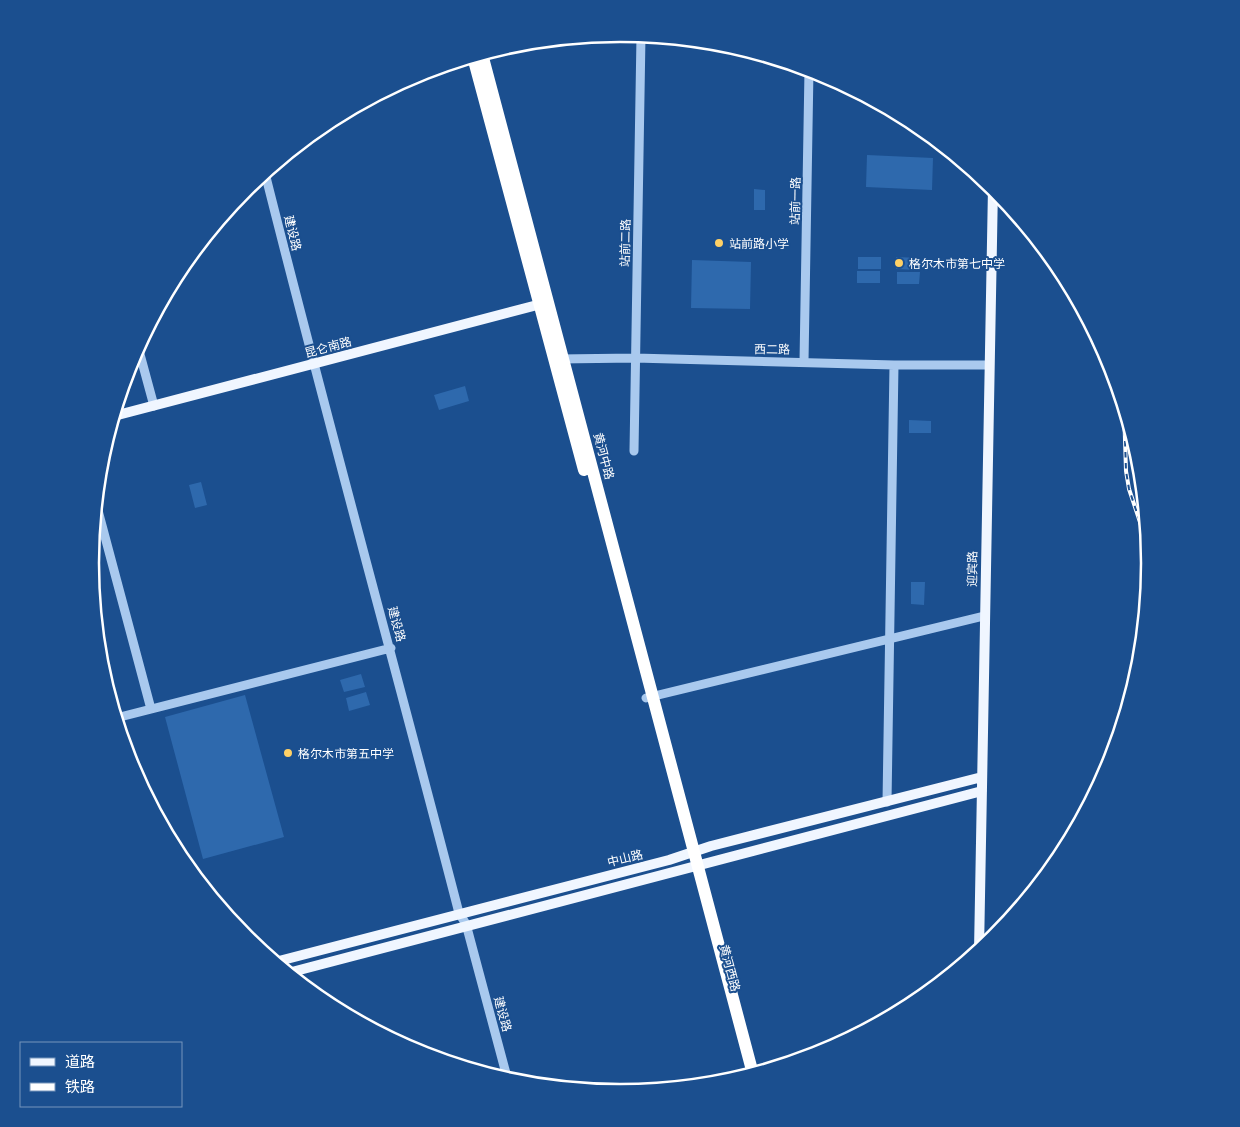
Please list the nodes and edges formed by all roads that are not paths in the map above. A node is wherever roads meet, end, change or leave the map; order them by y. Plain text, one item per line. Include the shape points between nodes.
1 (641, 43) edge
2 (484, 60) edge
3 (475, 63) edge
4 (810, 79) edge
5 (267, 181) edge
6 (993, 200) edge
7 (544, 304) junction
8 (635, 358) junction
9 (141, 359) edge
10 (559, 359) junction
11 (804, 362) junction
12 (313, 363) junction
13 (989, 364) junction
14 (894, 365) junction
15 (154, 406) junction
16 (122, 414) edge
17 (634, 451) dead end
18 (101, 521) edge
19 (984, 616) junction
20 (888, 638) junction
21 (391, 648) junction
22 (649, 697) junction
23 (150, 709) junction
24 (123, 716) edge
25 (982, 777) junction
26 (982, 791) junction
27 (887, 802) junction
28 (690, 852) junction
29 (693, 866) junction
30 (459, 913) junction
31 (466, 924) junction
32 (979, 940) edge
33 (282, 960) edge
34 (296, 971) edge
35 (750, 1068) edge
36 (742, 1070) edge
37 (506, 1071) edge

1 - 8 street, 站前二路
2 - 7 highway, 黄河中路
3 - 7 highway, 黄河中路
4 - 11 street, 站前一路
5 - 12 street, 建设路
6 - 13 main road, 迎宾路
7 - 10 highway, 黄河中路
7 - 12 main road, 昆仑南路
8 - 10 street, 西二路
8 - 11 street, 西二路
8 - 17 street, 站前二路
9 - 15 street
10 - 22 highway, 黄河中路
11 - 14 street, 西二路
12 - 15 main road, 昆仑南路
12 - 21 street, 建设路
13 - 14 street, 西二路
13 - 19 main road, 迎宾路
14 - 20 street
15 - 16 main road, 昆仑南路
18 - 23 street
19 - 20 street
19 - 25 main road, 迎宾路
20 - 22 street
20 - 27 street
21 - 23 street
21 - 30 street, 建设路
22 - 28 highway, 黄河中路
23 - 24 street
25 - 26 main road, 迎宾路
25 - 27 main road, 中山路
26 - 29 main road, 中山路
26 - 32 main road, 迎宾路
27 - 28 main road, 中山路
28 - 29 highway, 黄河中路
28 - 30 main road, 中山路
29 - 31 main road, 中山路
29 - 35 highway, 黄河西路
29 - 36 highway, 黄河西路
30 - 31 street, 建设路
30 - 33 main road, 中山路
31 - 34 main road, 中山路
31 - 37 street, 建设路

